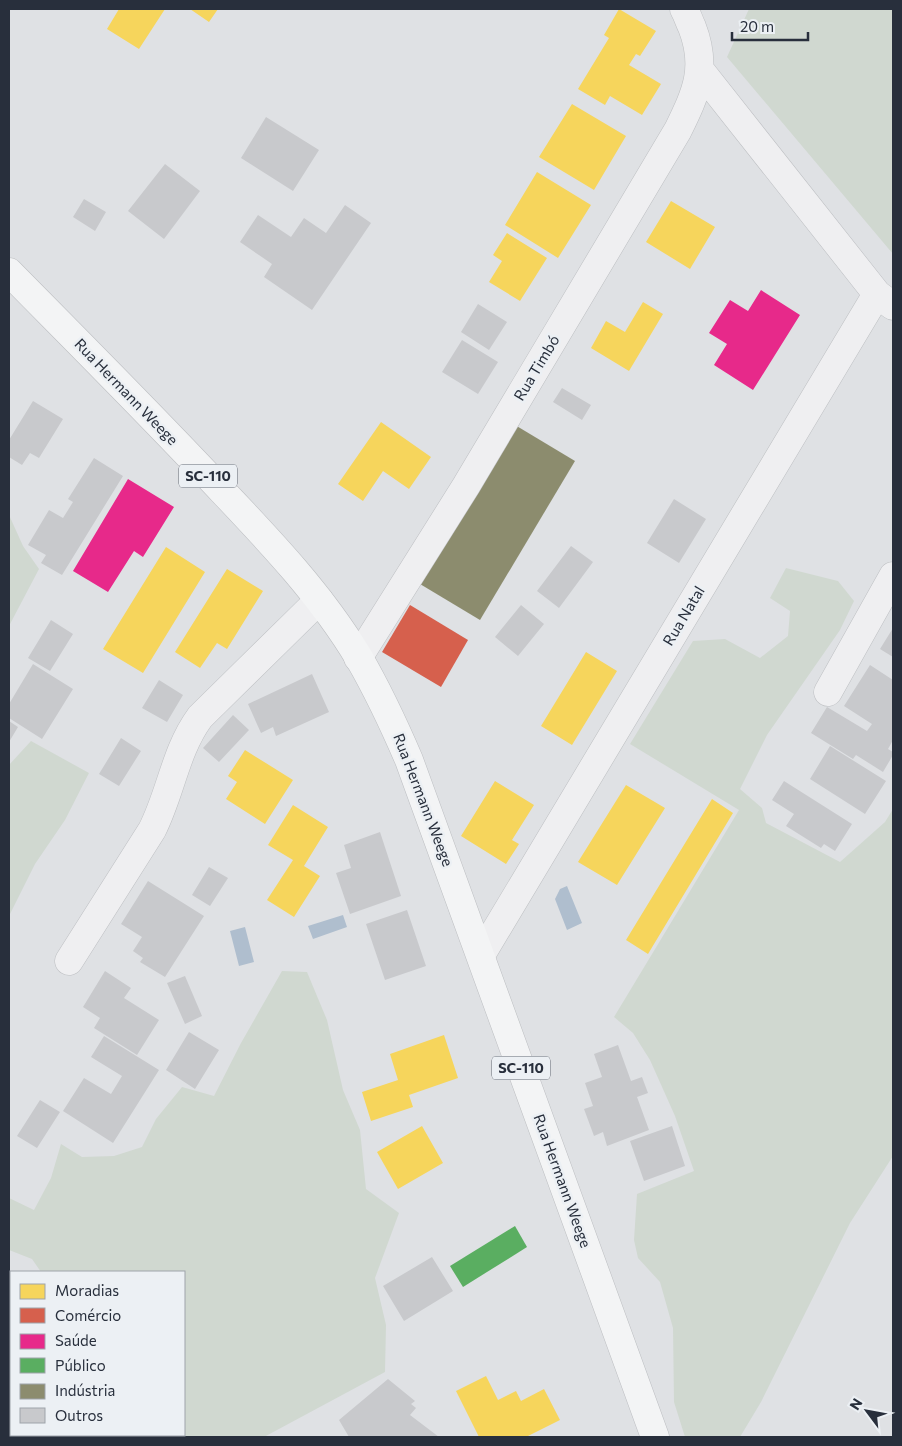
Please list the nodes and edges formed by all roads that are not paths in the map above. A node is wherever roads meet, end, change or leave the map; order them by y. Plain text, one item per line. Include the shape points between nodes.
1 (684, 9) edge
2 (700, 70) junction
3 (9, 272) edge
4 (885, 300) edge
5 (893, 576) edge
6 (319, 600) junction
7 (358, 658) junction
8 (828, 692) dead end
9 (481, 955) junction
10 (69, 961) dead end
11 (655, 1437) edge

1 - 2 street, Rua Timbó via 698,42
2 - 4 street
2 - 7 street, Rua Timbó via 692,100 660,163 466,486
3 - 6 main road, Rua Hermann Weege / SC-110 via 232,502
4 - 9 street, Rua Natal
5 - 8 street
6 - 7 main road, Rua Hermann Weege / SC-110
6 - 10 street via 200,717 181,752 159,817
7 - 9 main road, Rua Hermann Weege / SC-110 via 409,760
9 - 11 main road, Rua Hermann Weege / SC-110

